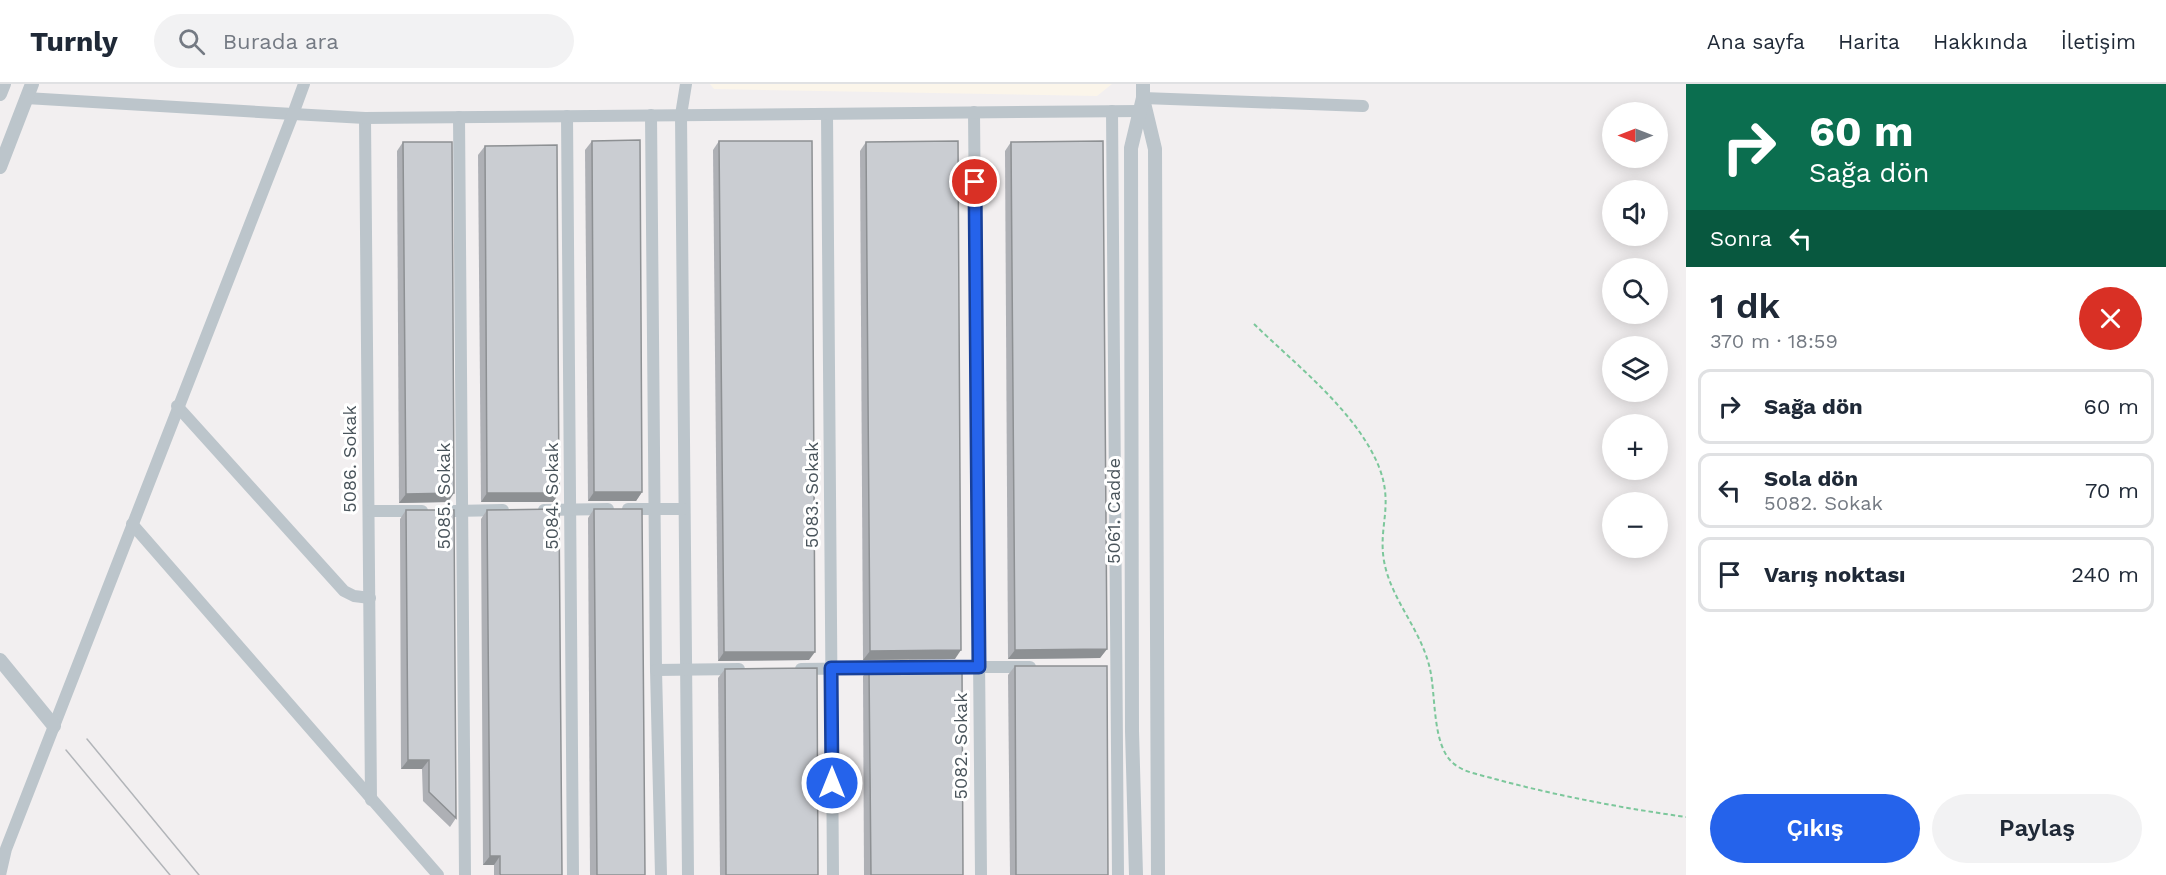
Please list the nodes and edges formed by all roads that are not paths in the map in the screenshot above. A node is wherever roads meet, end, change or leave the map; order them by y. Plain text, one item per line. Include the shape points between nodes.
1 (4, 84) edge
2 (32, 84) edge
3 (304, 84) edge
4 (686, 84) edge
5 (1143, 84) edge
6 (0, 94) edge
7 (26, 98) junction
8 (1141, 105) junction
9 (1363, 106) dead end
10 (1112, 111) junction
11 (974, 112) junction
12 (293, 114) junction
13 (827, 114) junction
14 (651, 115) junction
15 (681, 115) junction
16 (567, 116) junction
17 (459, 117) junction
18 (365, 118) junction
19 (0, 167) edge
20 (177, 406) junction
21 (654, 509) junction
22 (684, 509) junction
23 (462, 510) junction
24 (570, 510) junction
25 (369, 511) junction
26 (132, 524) junction
27 (369, 598) junction
28 (0, 660) edge
29 (1111, 666) junction
30 (1132, 666) junction
31 (979, 667) junction
32 (1048, 667) edge
33 (831, 668) junction
34 (899, 668) edge
35 (933, 668) edge
36 (753, 669) edge
37 (786, 669) edge
38 (656, 670) junction
39 (685, 670) junction
40 (54, 726) junction
41 (371, 800) junction
42 (0, 875) edge
43 (438, 875) edge
44 (465, 875) edge
45 (573, 875) edge
46 (661, 875) edge
47 (688, 875) edge
48 (833, 875) edge
49 (981, 875) edge
50 (1118, 875) edge
51 (1136, 875) edge
52 (1158, 875) edge

1 - 6 street
2 - 7 street
3 - 12 street
4 - 15 street
5 - 8 street
7 - 12 street
7 - 19 street
8 - 9 street
8 - 10 street
8 - 30 street, 5061. Cadde via 1131,147
8 - 52 street via 1155,149
10 - 11 street
10 - 29 street
11 - 13 street
11 - 31 street, 5082. Sokak
12 - 18 street
12 - 20 street
13 - 15 street
13 - 33 street, 5083. Sokak
14 - 15 street
14 - 16 street
14 - 21 street
15 - 22 street
16 - 17 street
16 - 24 street, 5084. Sokak
17 - 18 street
17 - 23 street, 5085. Sokak
18 - 25 street, 5086. Sokak
20 - 26 street
20 - 27 street via 344,591
21 - 22 street
21 - 24 street
21 - 38 street
22 - 39 street
23 - 24 street
23 - 25 street
23 - 44 street, 5085. Sokak
24 - 45 street, 5084. Sokak
25 - 27 street, 5086. Sokak
26 - 40 street
26 - 41 street
27 - 41 street, 5086. Sokak
28 - 40 street
29 - 30 street
29 - 50 street
30 - 51 street, 5061. Cadde
31 - 32 street
31 - 35 street
31 - 49 street, 5082. Sokak
33 - 34 street
33 - 37 street
33 - 48 street, 5083. Sokak
36 - 39 street
38 - 39 street
38 - 46 street
39 - 47 street
40 - 42 street via 6,849
41 - 43 street

